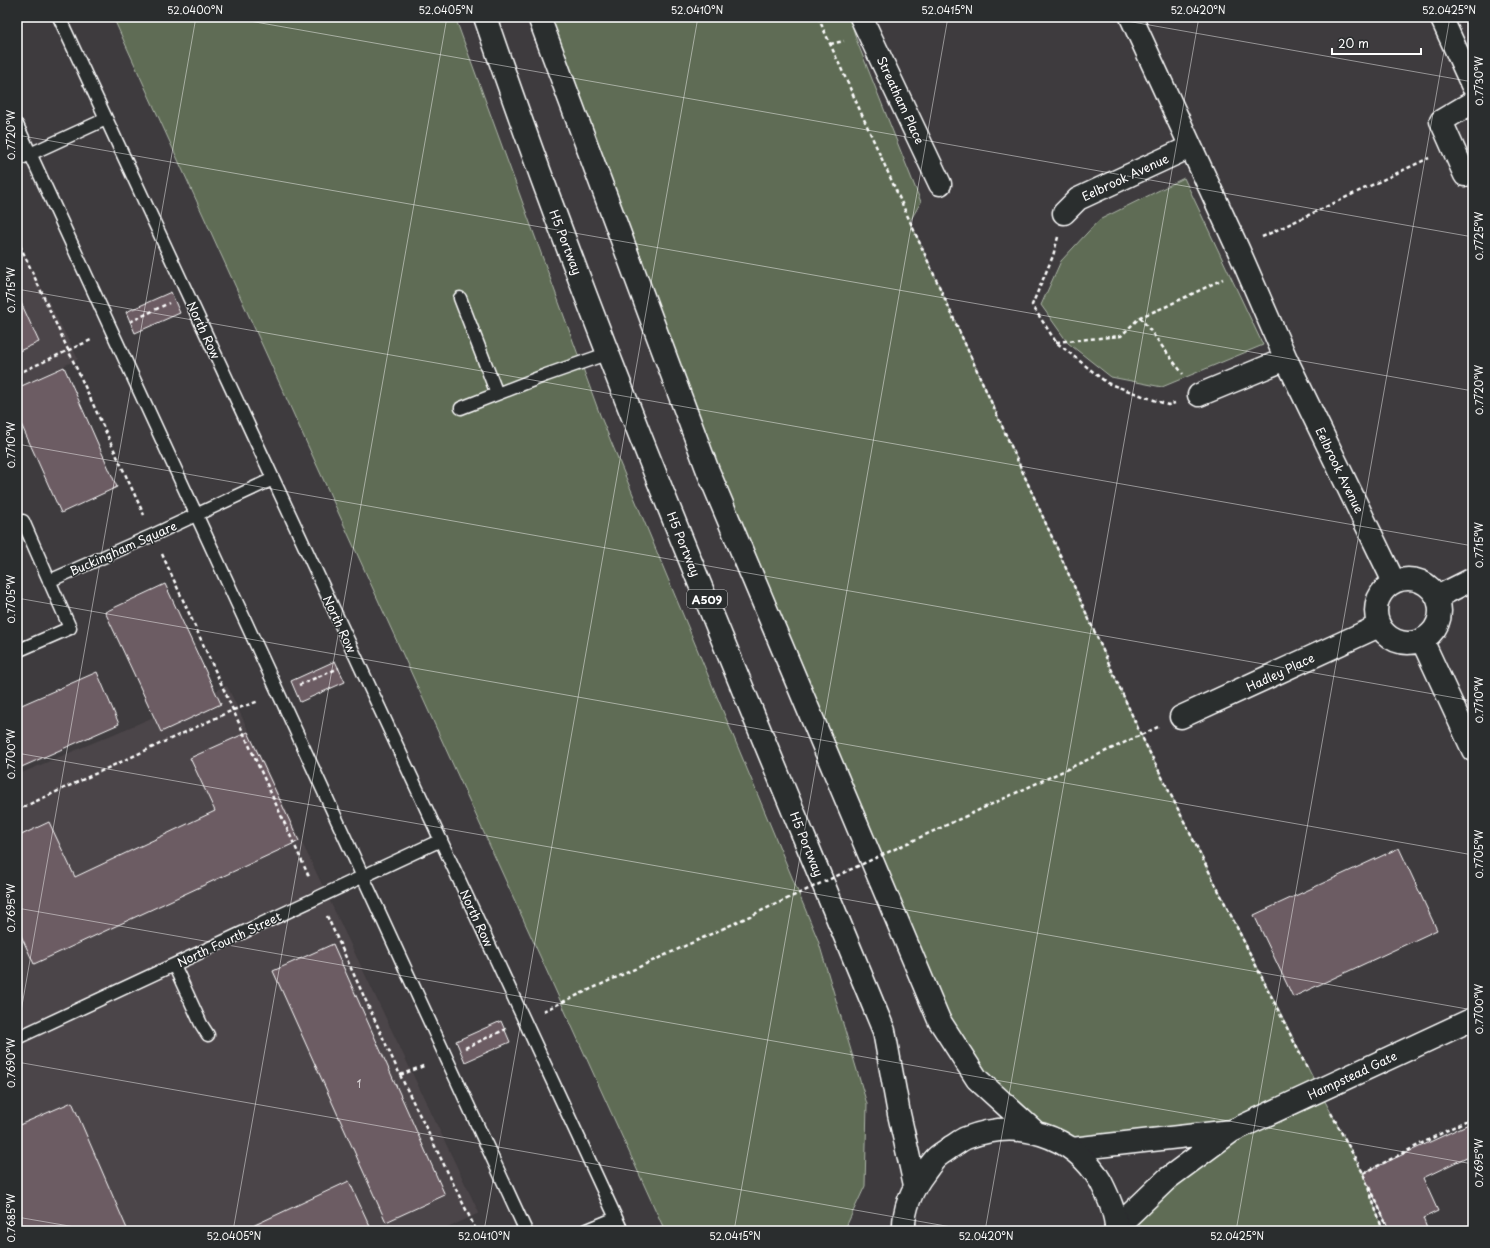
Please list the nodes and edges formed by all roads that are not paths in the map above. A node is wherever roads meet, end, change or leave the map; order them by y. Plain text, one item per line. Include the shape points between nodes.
1 (59, 17) edge
2 (485, 17) edge
3 (539, 17) edge
4 (861, 17) edge
5 (1131, 17) edge
6 (1441, 17) edge
7 (1473, 87) edge
8 (1473, 102) edge
9 (106, 119) junction
10 (17, 126) edge
11 (1190, 147) junction
12 (30, 154) junction
13 (17, 160) edge
14 (1473, 173) edge
15 (940, 184) dead end
16 (1064, 213) road end
17 (460, 298) dead end
18 (609, 353) junction
19 (1286, 359) junction
20 (497, 394) junction
21 (1199, 395) road end
22 (461, 408) dead end
23 (273, 479) junction
24 (196, 515) junction
25 (17, 524) edge
26 (1473, 579) edge
27 (49, 581) junction
28 (1394, 582) junction
29 (1437, 597) junction
30 (1379, 626) junction
31 (1422, 640) junction
32 (17, 651) edge
33 (1181, 717) road end
34 (1473, 750) edge
35 (441, 840) junction
36 (363, 877) junction
37 (174, 965) junction
38 (1473, 1019) edge
39 (208, 1035) dead end
40 (17, 1038) edge
41 (1034, 1131) junction
42 (1232, 1131) junction
43 (1072, 1149) junction
44 (915, 1185) junction
45 (616, 1218) junction
46 (900, 1228) edge
47 (1116, 1229) edge
48 (526, 1231) edge
49 (585, 1231) edge
50 (622, 1231) edge

1 - 9 lane, North Row
2 - 18 main road, H5 Portway / A509 via 522,127
3 - 41 main road via 708,471 940,1020 977,1079
4 - 15 main road, Streatham Place
5 - 11 main road, Eelbrook Avenue
6 - 7 main road
8 - 14 main road via 1441,121 1465,175
9 - 12 lane
9 - 23 lane, North Row
10 - 12 lane
11 - 16 main road, Eelbrook Avenue via 1078,199
11 - 19 main road, Eelbrook Avenue via 1249,271
12 - 13 lane
12 - 24 lane
17 - 20 lane
18 - 20 lane
18 - 44 main road, H5 Portway / A509 via 661,490 884,1031
19 - 21 main road
19 - 28 main road, Eelbrook Avenue
20 - 22 lane
23 - 24 lane, Buckingham Square
23 - 35 lane, North Row
24 - 27 lane, Buckingham Square
24 - 36 lane
25 - 27 lane via 23,521
26 - 29 main road
27 - 32 lane via 70,628
28 - 29 main road via 1414,579 1431,588
28 - 30 main road via 1385,587 1379,596 1376,616
29 - 31 main road via 1440,606 1437,626
30 - 31 main road via 1393,640 1413,643
30 - 33 main road, Hadley Place
31 - 34 main road
35 - 36 lane, North Fourth Street
35 - 45 lane, North Row
36 - 37 lane, North Fourth Street
36 - 48 lane
37 - 39 lane
37 - 40 lane, North Fourth Street
38 - 42 main road, Hampstead Gate
41 - 43 main road via 1054,1138
41 - 44 main road via 999,1129 965,1138 936,1157
42 - 43 main road, Hampstead Gate
42 - 47 main road, Hampstead Gate via 1167,1179
43 - 47 main road via 1094,1170 1109,1197
44 - 46 main road
45 - 49 lane
45 - 50 lane, North Row

